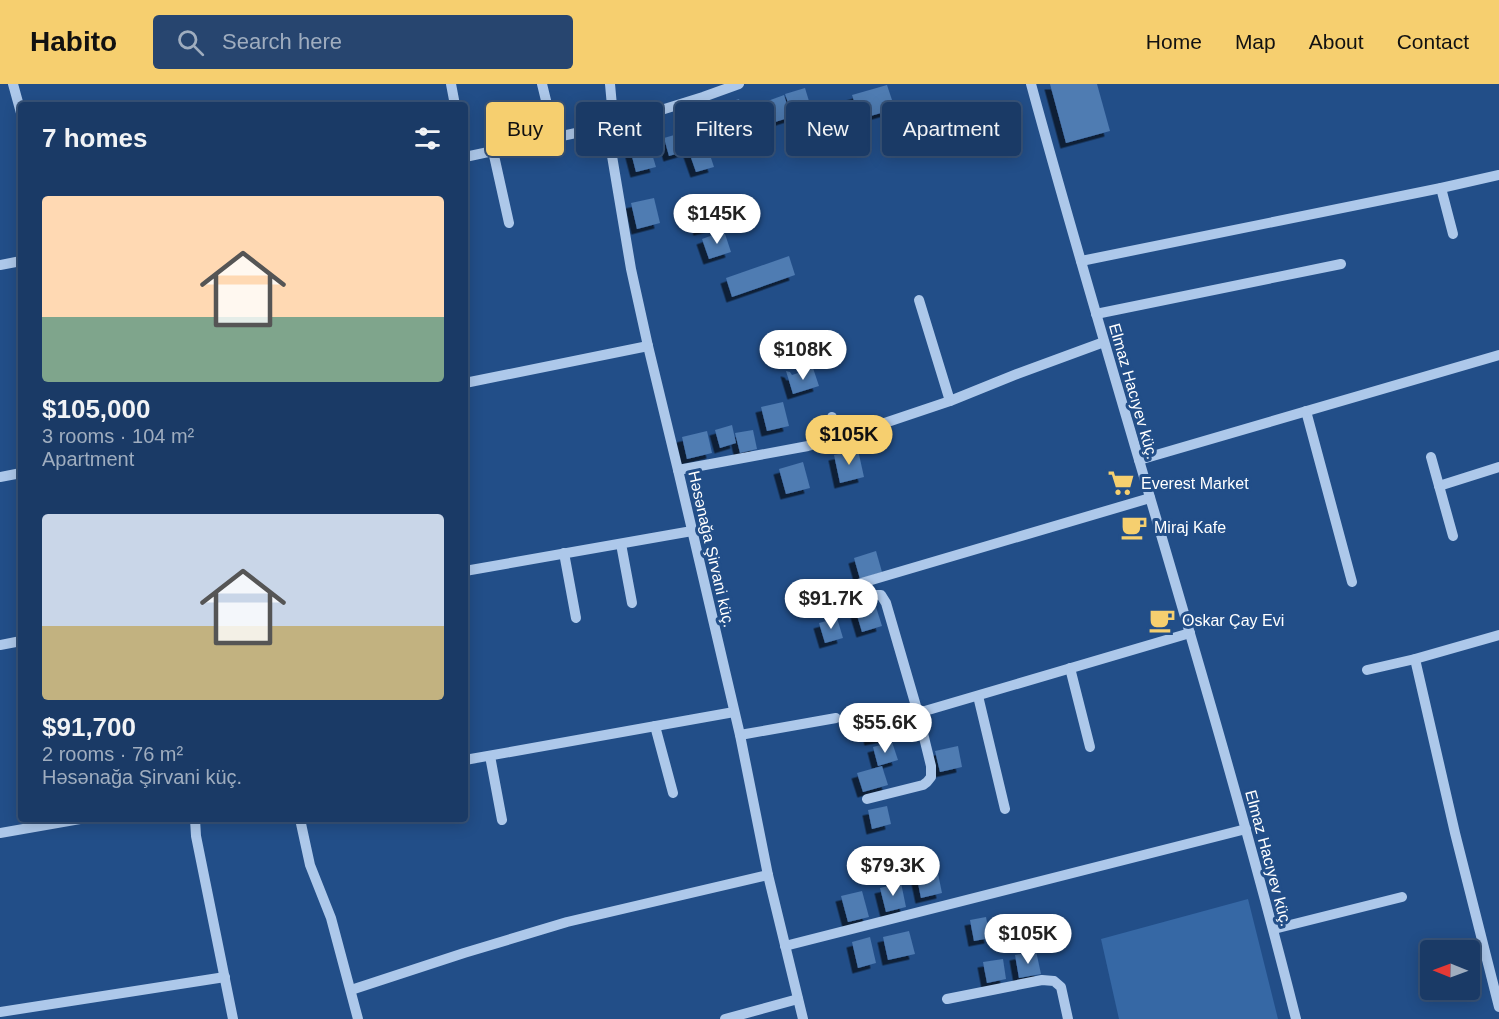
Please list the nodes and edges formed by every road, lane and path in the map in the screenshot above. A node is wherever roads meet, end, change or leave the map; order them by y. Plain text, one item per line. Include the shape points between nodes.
1 (13, 84) edge
2 (451, 84) edge
3 (543, 84) edge
4 (610, 84) edge
5 (739, 84) edge
6 (1031, 84) edge
7 (18, 102) edge
8 (454, 102) edge
9 (547, 102) edge
10 (612, 102) edge
11 (663, 109) edge
12 (486, 152) edge
13 (468, 154) edge
14 (494, 156) edge
15 (612, 156) edge
16 (1499, 175) edge
17 (1441, 188) junction
18 (509, 223) dead end
19 (1453, 234) dead end
20 (1081, 261) junction
21 (18, 262) edge
22 (1341, 264) dead end
23 (0, 265) edge
24 (919, 300) dead end
25 (1096, 314) junction
26 (1104, 342) junction
27 (648, 346) junction
28 (1499, 355) edge
29 (468, 382) edge
30 (950, 400) junction
31 (1305, 411) junction
32 (832, 417) dead end
33 (840, 438) junction
34 (1431, 457) dead end
35 (1139, 460) junction
36 (1499, 467) edge
37 (678, 470) junction
38 (18, 474) edge
39 (0, 477) edge
40 (1438, 486) junction
41 (1150, 498) junction
42 (692, 531) junction
43 (1453, 536) dead end
44 (621, 544) junction
45 (564, 554) junction
46 (468, 570) edge
47 (1352, 582) dead end
48 (824, 594) dead end
49 (632, 603) dead end
50 (833, 607) dead end
51 (576, 618) dead end
52 (1190, 633) junction
53 (1499, 634) edge
54 (18, 642) edge
55 (0, 645) edge
56 (1416, 659) junction
57 (1070, 669) junction
58 (1367, 670) dead end
59 (978, 696) junction
60 (734, 712) junction
61 (918, 713) junction
62 (836, 718) dead end
63 (655, 726) junction
64 (740, 735) junction
65 (1090, 747) dead end
66 (490, 756) junction
67 (468, 760) edge
68 (673, 793) dead end
69 (867, 799) dead end
70 (1005, 809) dead end
71 (502, 820) dead end
72 (62, 822) edge
73 (195, 822) edge
74 (301, 822) edge
75 (1246, 829) junction
76 (0, 832) edge
77 (768, 875) junction
78 (1402, 897) dead end
79 (1274, 929) junction
80 (785, 946) junction
81 (225, 977) junction
82 (351, 990) junction
83 (798, 999) junction
84 (947, 999) dead end
85 (1499, 1007) edge
86 (0, 1012) edge
87 (233, 1019) edge
88 (358, 1019) edge
89 (725, 1019) edge
90 (803, 1019) edge
91 (1068, 1019) edge
92 (1296, 1019) edge

1 - 7 street
2 - 8 street
3 - 9 street
4 - 10 street, Həsənağa Şirvani küç.
5 - 11 street
6 - 20 street, Elmaz Hacıyev küç.
12 - 13 street
14 - 18 street
15 - 27 street, Həsənağa Şirvani küç.
16 - 17 street
17 - 19 street
17 - 20 street
20 - 25 street, Elmaz Hacıyev küç.
21 - 23 street
22 - 25 street
24 - 30 street
25 - 26 street, Elmaz Hacıyev küç.
26 - 30 street
26 - 35 street, Elmaz Hacıyev küç.
27 - 29 street
27 - 37 street, Həsənağa Şirvani küç.
28 - 31 street
30 - 33 street
31 - 35 street
31 - 47 street
32 - 33 street
33 - 37 street
34 - 40 street
35 - 41 street, Elmaz Hacıyev küç.
36 - 40 street
37 - 42 street, Həsənağa Şirvani küç.
38 - 39 street
40 - 43 street
41 - 48 street
41 - 52 street, Elmaz Hacıyev küç.
42 - 44 street
42 - 60 street, Həsənağa Şirvani küç.
44 - 45 street
44 - 49 street
45 - 46 street
45 - 51 street
50 - 61 street via 881,596
52 - 57 street
52 - 75 street, Elmaz Hacıyev küç.
53 - 56 street
54 - 55 street
56 - 58 street
56 - 85 street via 1460,857
57 - 59 street
57 - 65 street
59 - 61 street
59 - 70 street
60 - 63 street
60 - 64 street, Həsənağa Şirvani küç.
61 - 69 street via 931,777 922,785
62 - 64 street
63 - 66 street
63 - 68 street
64 - 77 street, Həsənağa Şirvani küç.
66 - 67 street
66 - 71 street
72 - 76 street
73 - 81 street
74 - 82 street via 310,865 331,918
75 - 79 street, Elmaz Hacıyev küç.
75 - 80 street
77 - 80 street, Həsənağa Şirvani küç.
77 - 82 street via 567,922
78 - 79 street
79 - 92 street, Elmaz Hacıyev küç.
80 - 83 street, Həsənağa Şirvani küç.
81 - 86 street
81 - 87 street
82 - 88 street
83 - 89 street
83 - 90 street, Həsənağa Şirvani küç.
84 - 91 street via 1054,981 1061,987

